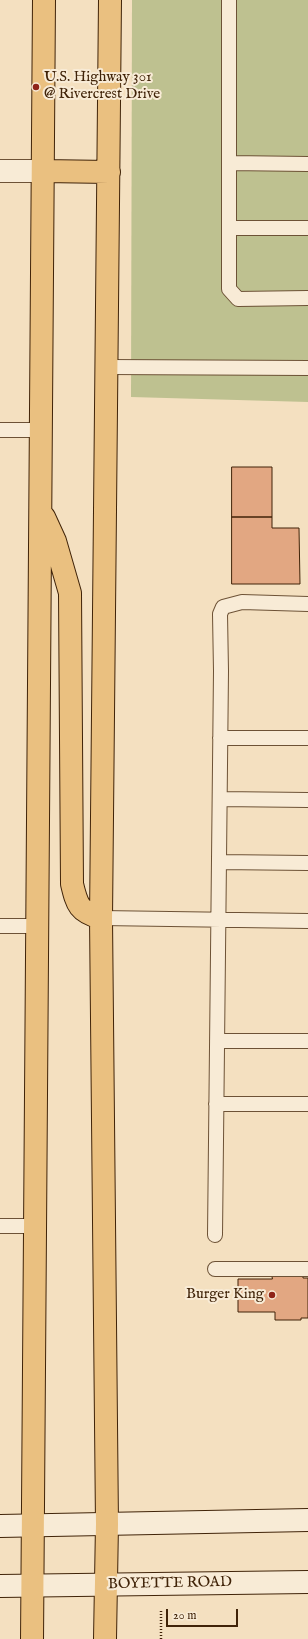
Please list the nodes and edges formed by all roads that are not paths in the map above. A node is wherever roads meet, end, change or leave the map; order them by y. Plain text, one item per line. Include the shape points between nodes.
1 (44, 0) edge
2 (110, 0) edge
3 (229, 0) edge
4 (229, 164) junction
5 (308, 164) edge
6 (0, 171) edge
7 (44, 171) junction
8 (109, 172) junction
9 (229, 228) junction
10 (308, 228) edge
11 (308, 298) edge
12 (107, 368) junction
13 (308, 368) edge
14 (0, 430) edge
15 (41, 430) junction
16 (41, 508) junction
17 (308, 604) edge
18 (220, 738) junction
19 (308, 738) edge
20 (220, 799) junction
21 (308, 800) edge
22 (219, 862) junction
23 (308, 863) edge
24 (101, 918) junction
25 (218, 920) junction
26 (308, 921) edge
27 (0, 926) edge
28 (38, 926) junction
29 (217, 1041) junction
30 (308, 1042) edge
31 (216, 1104) junction
32 (308, 1104) edge
33 (0, 1226) edge
34 (36, 1226) junction
35 (215, 1236) dead end
36 (214, 1269) dead end
37 (308, 1269) edge
38 (308, 1520) edge
39 (107, 1524) junction
40 (0, 1526) edge
41 (33, 1526) junction
42 (308, 1582) edge
43 (106, 1584) junction
44 (0, 1586) edge
45 (32, 1586) junction
46 (32, 1639) edge
47 (105, 1639) edge

1 - 7 main road
2 - 8 main road
3 - 4 lane
4 - 5 lane
4 - 9 lane
6 - 7 main road
7 - 8 main road
7 - 15 main road
8 - 12 main road
9 - 10 lane
9 - 11 lane via 229,288 238,299
12 - 13 lane
12 - 24 main road
14 - 15 lane
15 - 16 main road
16 - 24 main road via 55,541 70,594 72,884 81,908 88,914
16 - 28 main road
17 - 18 lane via 242,602 223,607 220,614
18 - 19 lane
18 - 20 lane
20 - 21 lane
20 - 22 lane
22 - 23 lane
22 - 25 lane
24 - 25 lane
24 - 39 main road
25 - 26 lane
25 - 29 lane
27 - 28 lane
28 - 34 main road
29 - 30 lane
29 - 31 lane
31 - 32 lane
31 - 35 lane
33 - 34 lane
34 - 41 main road
36 - 37 lane
38 - 39 main road
39 - 41 main road
39 - 43 main road
40 - 41 main road
41 - 45 main road
42 - 43 main road, BOYETTE ROAD
43 - 45 main road, BOYETTE ROAD
43 - 47 main road
44 - 45 main road, BOYETTE ROAD
45 - 46 main road

